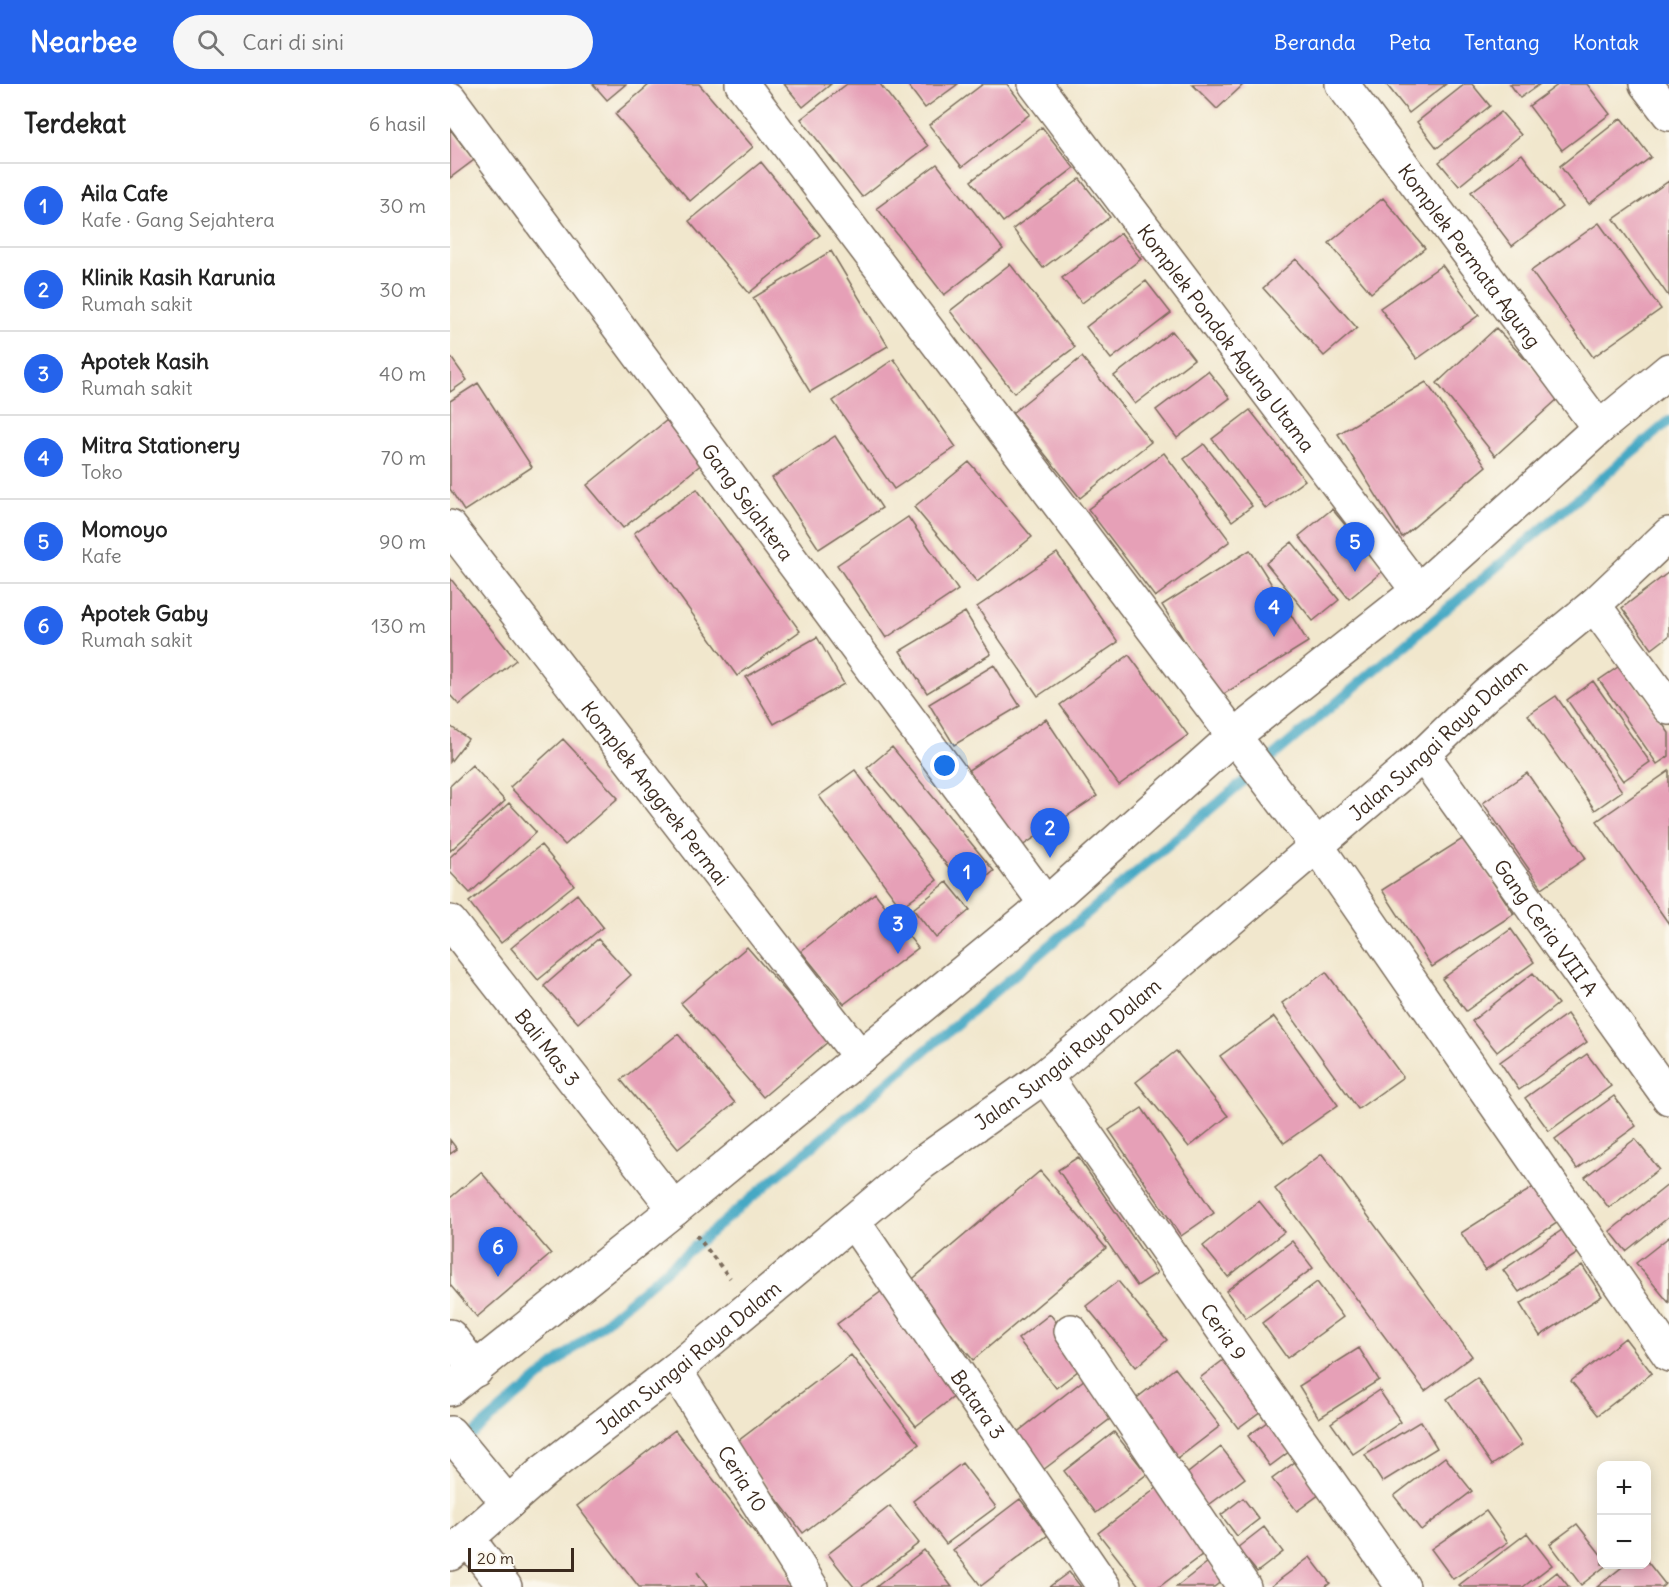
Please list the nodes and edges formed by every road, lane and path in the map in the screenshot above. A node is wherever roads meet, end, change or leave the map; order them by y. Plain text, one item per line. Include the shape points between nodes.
1 (742, 84) edge
2 (1035, 84) edge
3 (1342, 84) edge
4 (1646, 84) edge
5 (450, 99) edge
6 (1669, 114) edge
7 (1669, 370) edge
8 (1599, 428) junction
9 (450, 527) edge
10 (1669, 534) edge
11 (1418, 591) junction
12 (1594, 605) junction
13 (1669, 708) edge
14 (1241, 748) junction
15 (1423, 754) junction
16 (1317, 846) junction
17 (1046, 904) junction
18 (450, 922) edge
19 (860, 1057) junction
20 (1045, 1076) junction
21 (1669, 1098) edge
22 (675, 1209) junction
23 (853, 1221) junction
24 (695, 1234) dead end
25 (736, 1285) dead end
26 (1071, 1331) dead end
27 (450, 1336) edge
28 (1669, 1355) edge
29 (675, 1370) junction
30 (463, 1380) edge
31 (450, 1432) edge
32 (508, 1503) junction
33 (459, 1547) edge
34 (505, 1587) edge
35 (811, 1587) edge
36 (1104, 1587) edge
37 (1244, 1587) edge
38 (1403, 1587) edge

1 - 14 street
2 - 11 street, Komplek Pondok Agung Utama
3 - 8 street, Komplek Permata Agung
4 - 6 street
5 - 17 street, Gang Sejahtera
7 - 8 street
8 - 11 street
9 - 19 street, Komplek Anggrek Permai
10 - 12 street, Jalan Sungai Raya Dalam
11 - 14 street
12 - 13 street
12 - 15 street, Jalan Sungai Raya Dalam via 1485,694
14 - 16 street
14 - 17 street
15 - 16 street, Jalan Sungai Raya Dalam
15 - 21 street, Gang Ceria VIII A
16 - 20 street, Jalan Sungai Raya Dalam
16 - 28 street
17 - 19 street
18 - 22 street, Bali Mas 3
19 - 22 street
20 - 23 street, Jalan Sungai Raya Dalam via 922,1163
20 - 38 street, Ceria 9
22 - 30 street
23 - 29 street, Jalan Sungai Raya Dalam
23 - 36 street, Batara 3
24 - 25 path
26 - 37 street
27 - 30 street
29 - 32 street, Jalan Sungai Raya Dalam via 543,1471
29 - 35 street, Ceria 10
31 - 32 street
32 - 33 street, Jalan Sungai Raya Dalam
33 - 34 street

